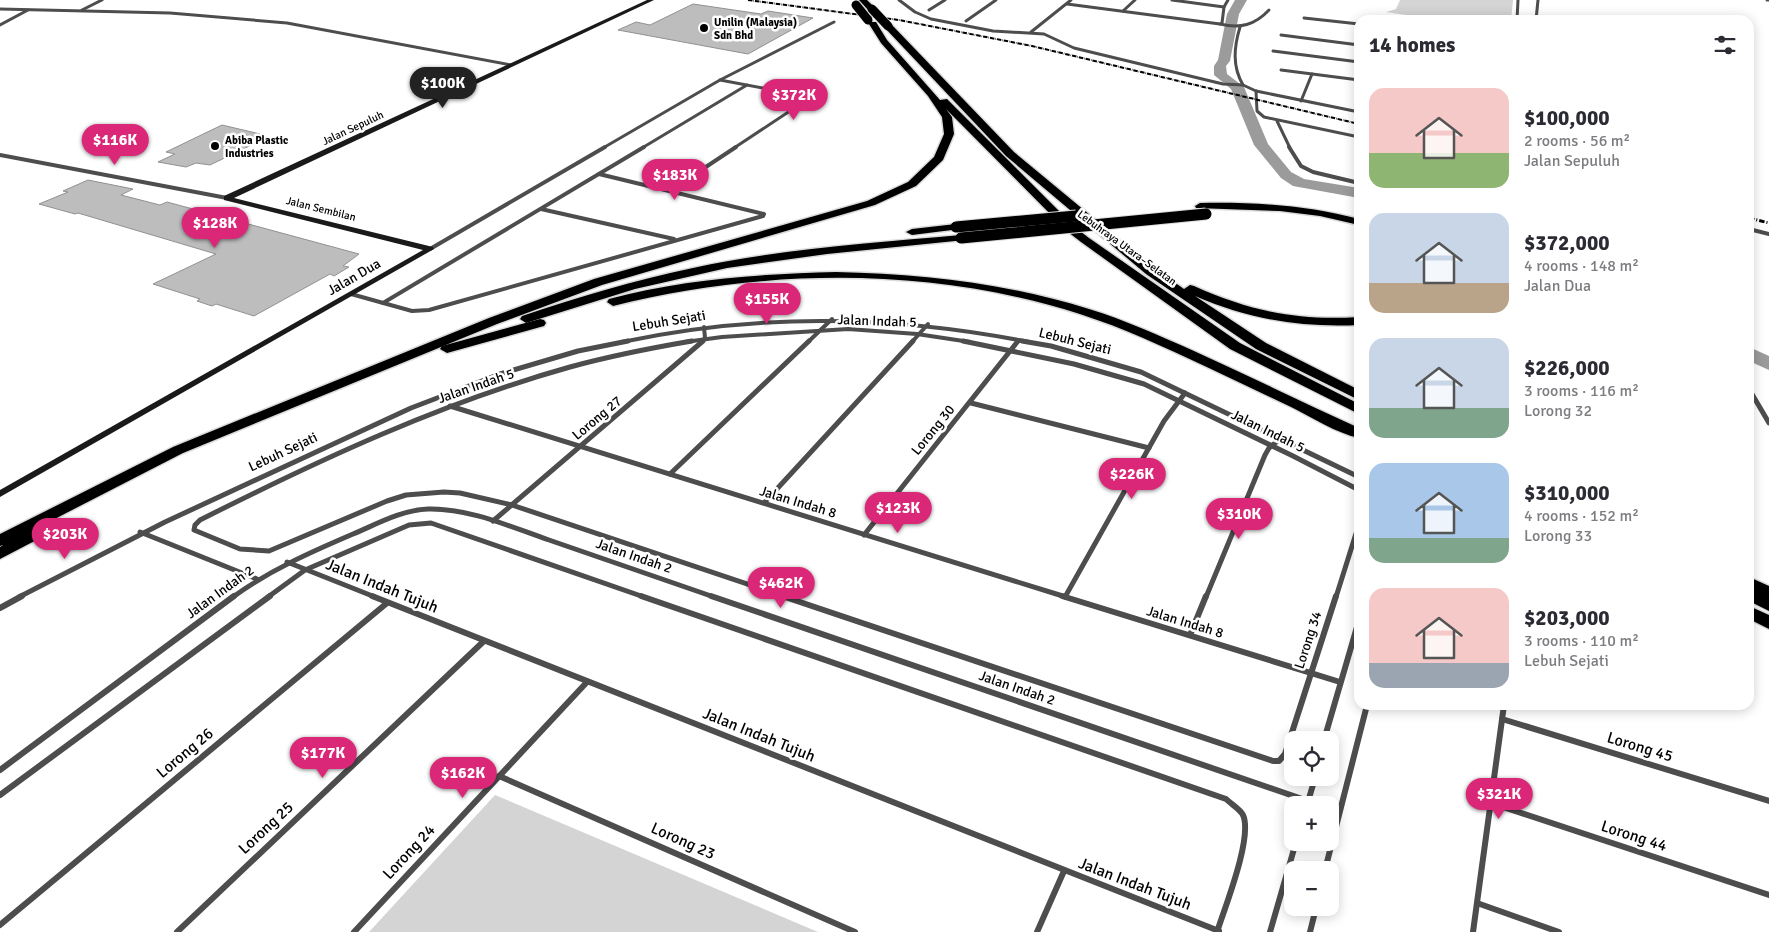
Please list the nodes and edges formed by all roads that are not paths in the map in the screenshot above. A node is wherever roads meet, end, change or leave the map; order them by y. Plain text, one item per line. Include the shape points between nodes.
1 (102, 0) edge
2 (650, 0) edge
3 (863, 0) edge
4 (899, 0) edge
5 (944, 0) edge
6 (996, 0) edge
7 (1072, 0) edge
8 (1135, 0) edge
9 (1172, 0) edge
10 (1228, 0) edge
11 (1518, 0) edge
12 (1531, 0) edge
13 (1538, 0) edge
14 (854, 2) edge
15 (1067, 4) junction
16 (1224, 7) junction
17 (0, 9) edge
18 (30, 10) junction
19 (82, 10) junction
20 (929, 10) dead end
21 (1269, 10) dead end
22 (1123, 11) junction
23 (1517, 15) edge
24 (1536, 15) edge
25 (871, 18) junction
26 (1304, 18) dead end
27 (966, 21) dead end
28 (834, 22) dead end
29 (1354, 23) edge
30 (1220, 24) junction
31 (0, 25) edge
32 (1240, 27) junction
33 (1030, 33) junction
34 (1281, 36) dead end
35 (1354, 44) edge
36 (1273, 52) dead end
37 (1354, 61) edge
38 (511, 65) junction
39 (1281, 70) dead end
40 (1312, 74) junction
41 (1354, 79) edge
42 (720, 80) junction
43 (747, 85) junction
44 (1243, 85) junction
45 (1256, 91) junction
46 (1301, 101) junction
47 (1354, 111) edge
48 (1277, 121) junction
49 (1354, 136) edge
50 (0, 155) edge
51 (599, 174) junction
52 (1354, 182) edge
53 (671, 190) junction
54 (227, 198) junction
55 (540, 209) junction
56 (1203, 210) junction
57 (1354, 221) edge
58 (1354, 230) edge
59 (1754, 230) edge
60 (958, 232) junction
61 (1769, 234) edge
62 (677, 240) junction
63 (430, 249) junction
64 (1150, 271) junction
65 (351, 294) junction
66 (383, 304) junction
67 (832, 319) junction
68 (493, 321) junction
69 (1354, 321) edge
70 (928, 324) junction
71 (704, 327) junction
72 (820, 331) junction
73 (920, 334) junction
74 (705, 338) junction
75 (1019, 340) junction
76 (447, 349) junction
77 (1011, 350) junction
78 (1185, 393) junction
79 (1354, 393) edge
80 (1754, 398) edge
81 (1178, 400) junction
82 (971, 403) junction
83 (449, 406) junction
84 (1354, 407) edge
85 (1769, 423) edge
86 (1354, 432) edge
87 (1281, 438) junction
88 (1272, 445) junction
89 (581, 447) junction
90 (1149, 448) junction
91 (670, 474) junction
92 (1354, 474) edge
93 (1354, 487) edge
94 (0, 494) edge
95 (764, 503) junction
96 (512, 505) junction
97 (493, 521) junction
98 (140, 532) junction
99 (864, 535) junction
100 (1354, 539) edge
101 (0, 541) edge
102 (0, 554) edge
103 (287, 562) junction
104 (304, 570) junction
105 (257, 579) junction
106 (1754, 586) edge
107 (1769, 593) edge
108 (1065, 597) junction
109 (1754, 597) edge
110 (387, 603) junction
111 (1769, 605) edge
112 (0, 608) edge
113 (1754, 615) edge
114 (1754, 619) edge
115 (1769, 624) edge
116 (1190, 635) junction
117 (1354, 636) edge
118 (484, 641) junction
119 (1310, 673) junction
120 (587, 682) junction
121 (1340, 682) junction
122 (1365, 710) edge
123 (1503, 710) edge
124 (1502, 719) junction
125 (1326, 731) edge
126 (0, 770) edge
127 (499, 776) junction
128 (0, 795) edge
129 (1288, 796) edge
130 (1769, 801) edge
131 (1491, 803) junction
132 (1293, 851) edge
133 (1327, 861) edge
134 (1064, 871) junction
135 (1769, 895) edge
136 (1477, 903) junction
137 (1314, 916) edge
138 (0, 925) edge
139 (177, 932) edge
140 (354, 932) edge
141 (855, 932) edge
142 (1037, 932) edge
143 (1218, 932) edge
144 (1270, 932) edge
145 (1310, 932) edge
146 (1473, 932) edge
147 (1559, 932) edge

1 - 19 street
2 - 38 main road, Jalan Sepuluh
3 - 25 highway, Lebuhraya Utara–Selatan
4 - 33 street via 931,19 993,31
5 - 20 street
6 - 27 street
7 - 15 street
8 - 22 street
9 - 16 street
10 - 16 street
11 - 23 street
12 - 13 street
13 - 24 street
14 - 25 highway, Lebuhraya Utara–Selatan, bridge
15 - 22 street
15 - 33 street
16 - 30 street
17 - 18 street
18 - 19 street
18 - 31 street
19 - 38 street via 197,14 287,24
21 - 32 street via 1256,22
22 - 30 street
25 - 64 highway, Lebuhraya Utara–Selatan, bridge via 888,26 1010,154
25 - 68 highway via 884,41 932,94 947,116 949,134 939,158 912,184 870,203 598,282
25 - 84 highway, Lebuhraya Utara–Selatan via 994,153 1072,230 1235,346
26 - 29 street
28 - 42 street, Jalan Dua
30 - 32 street
32 - 44 street via 1235,59 1236,72
33 - 44 street via 1048,35 1074,48 1230,85
34 - 35 street
36 - 37 street
38 - 54 main road, Jalan Sepuluh
39 - 40 street
40 - 41 street
40 - 46 street
42 - 43 street
42 - 63 street, Jalan Dua
43 - 51 street
43 - 53 street via 811,97
44 - 45 street
45 - 46 street
45 - 48 street via 1259,114
46 - 47 street
48 - 49 street
48 - 52 street via 1301,166
50 - 54 street, Jalan Sembilan
51 - 53 street
51 - 55 street
53 - 62 street via 764,214
54 - 63 main road, Jalan Sembilan
55 - 62 street
55 - 66 street
56 - 57 highway via 1247,205 1293,208
56 - 58 highway via 1299,216
56 - 60 highway, bridge
59 - 61 street
60 - 68 highway via 847,241 706,264 650,276
60 - 76 highway via 696,271 650,281 518,321
62 - 66 street via 429,310 412,311
63 - 65 main road, Jalan Dua
64 - 69 highway via 1216,301 1270,318 1315,323
64 - 79 highway, Lebuhraya Utara–Selatan via 1261,346
65 - 66 street
65 - 94 main road, Jalan Dua
67 - 70 street, Lebuh Sejati
67 - 71 street, Lebuh Sejati
67 - 72 street
68 - 101 highway via 178,450
70 - 73 street
70 - 75 street, Lebuh Sejati
71 - 74 street
71 - 98 street, Lebuh Sejati via 633,338 570,353 456,390 373,423
72 - 73 street, Jalan Indah 5 via 846,329
72 - 74 street, Jalan Indah 5
72 - 91 street
73 - 77 street, Jalan Indah 5
73 - 95 street
74 - 83 street, Jalan Indah 5 via 581,364
74 - 89 street, Lorong 27
75 - 77 street, Lorong 30
75 - 78 street, Lebuh Sejati via 1132,369
76 - 86 highway via 628,298 715,282 804,275 910,278 994,289 1085,312 1140,332
76 - 102 highway via 188,457 105,497
77 - 81 street, Jalan Indah 5 via 1122,377
77 - 82 street, Lorong 30
78 - 81 street
78 - 87 street, Lebuh Sejati
80 - 85 street
81 - 88 street, Jalan Indah 5
81 - 90 street
82 - 90 street
82 - 99 street, Lorong 30
83 - 89 street, Jalan Indah 8
83 - 96 street, Jalan Indah 5 via 238,500 200,520 194,530 258,553 387,501 426,492 460,493
87 - 88 street
87 - 92 street, Lebuh Sejati
88 - 93 street, Jalan Indah 5
88 - 116 street via 1248,493
89 - 91 street, Jalan Indah 8
89 - 96 street, Lorong 27
90 - 108 street
91 - 95 street, Jalan Indah 8
95 - 99 street, Jalan Indah 8
96 - 97 street, Lorong 27
96 - 119 street, Lorong 34 via 1259,757 1279,760 1285,754
97 - 103 street, Jalan Indah 2 via 445,510 413,511
97 - 129 street, Jalan Indah 2
98 - 105 street
98 - 112 street, Lebuh Sejati
99 - 108 street, Jalan Indah 8
100 - 119 street, Lorong 34
103 - 104 street, Jalan Indah Tujuh
103 - 105 street, Jalan Indah 2
104 - 110 street, Jalan Indah Tujuh
104 - 128 street
104 - 143 street via 409,525 442,526 1226,799 1242,813 1246,825 1245,841
105 - 126 street, Jalan Indah 2
106 - 107 highway
108 - 116 street, Jalan Indah 8
109 - 111 highway
110 - 118 street, Jalan Indah Tujuh
110 - 138 street, Lorong 26
113 - 115 highway
114 - 115 highway
116 - 119 street, Jalan Indah 8
117 - 121 street
118 - 120 street, Jalan Indah Tujuh
118 - 139 street, Lorong 25
119 - 121 street, Jalan Indah 8
120 - 127 street, Lorong 24
120 - 134 street, Jalan Indah Tujuh
121 - 125 street
122 - 133 street
123 - 124 street
124 - 130 street, Lorong 45
124 - 131 street
127 - 140 street, Lorong 24
127 - 141 street, Lorong 23
131 - 135 street, Lorong 44
131 - 136 street
132 - 144 street
134 - 142 street
134 - 143 street, Jalan Indah Tujuh
136 - 146 street
136 - 147 street
137 - 145 street

